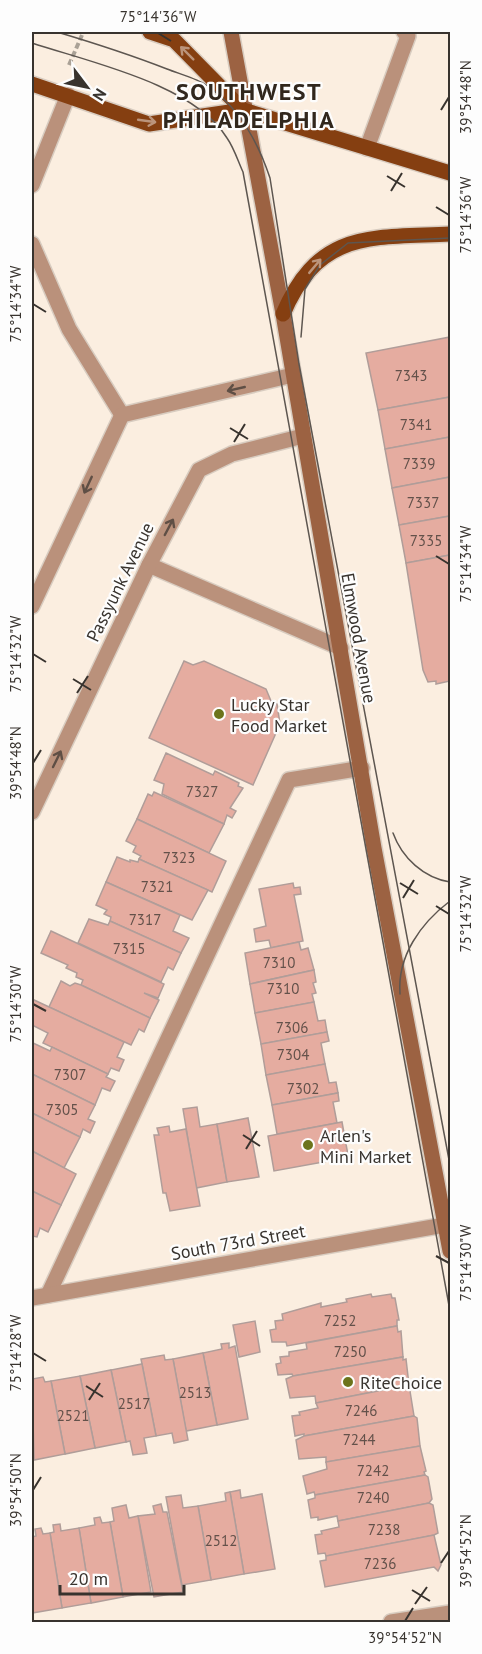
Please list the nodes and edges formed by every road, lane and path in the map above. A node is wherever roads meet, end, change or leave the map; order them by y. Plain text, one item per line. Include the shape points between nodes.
1 (150, 32) edge
2 (231, 32) edge
3 (404, 32) edge
4 (82, 35) dead end
5 (69, 65) dead end
6 (32, 84) edge
7 (68, 95) junction
8 (243, 110) junction
9 (367, 148) junction
10 (450, 173) edge
11 (32, 185) edge
12 (450, 234) edge
13 (32, 244) edge
14 (283, 314) junction
15 (293, 375) junction
16 (122, 415) junction
17 (303, 436) junction
18 (149, 565) junction
19 (32, 606) edge
20 (341, 648) junction
21 (362, 768) junction
22 (32, 812) edge
23 (448, 1224) edge
24 (450, 1251) edge
25 (48, 1295) junction
26 (32, 1298) edge
27 (450, 1612) edge
28 (391, 1623) edge

8 -> 1 main road via 174,40
2 - 8 street, Elmwood Avenue
3 - 9 street via 408,36
4 - 5 path
6 - 7 main road
7 -> 8 main road via 148,124
7 - 11 street
8 - 9 main road
8 - 14 street, Elmwood Avenue
9 - 10 main road
14 -> 12 main road via 290,298 319,260 337,247 364,239
13 - 16 street via 69,329
14 - 15 street, Elmwood Avenue
15 -> 16 street
15 - 17 street, Elmwood Avenue
16 -> 19 street
18 -> 17 street, Passyunk Avenue via 199,470 232,454
17 - 20 street, Elmwood Avenue
18 - 20 street
22 -> 18 street, Passyunk Avenue
20 - 21 street, Elmwood Avenue
21 - 23 street, Elmwood Avenue via 413,1063
21 - 25 street via 289,780
23 - 24 street, Elmwood Avenue
23 - 25 street, South 73rd Street
25 - 26 street, South 73rd Street
27 - 28 street

